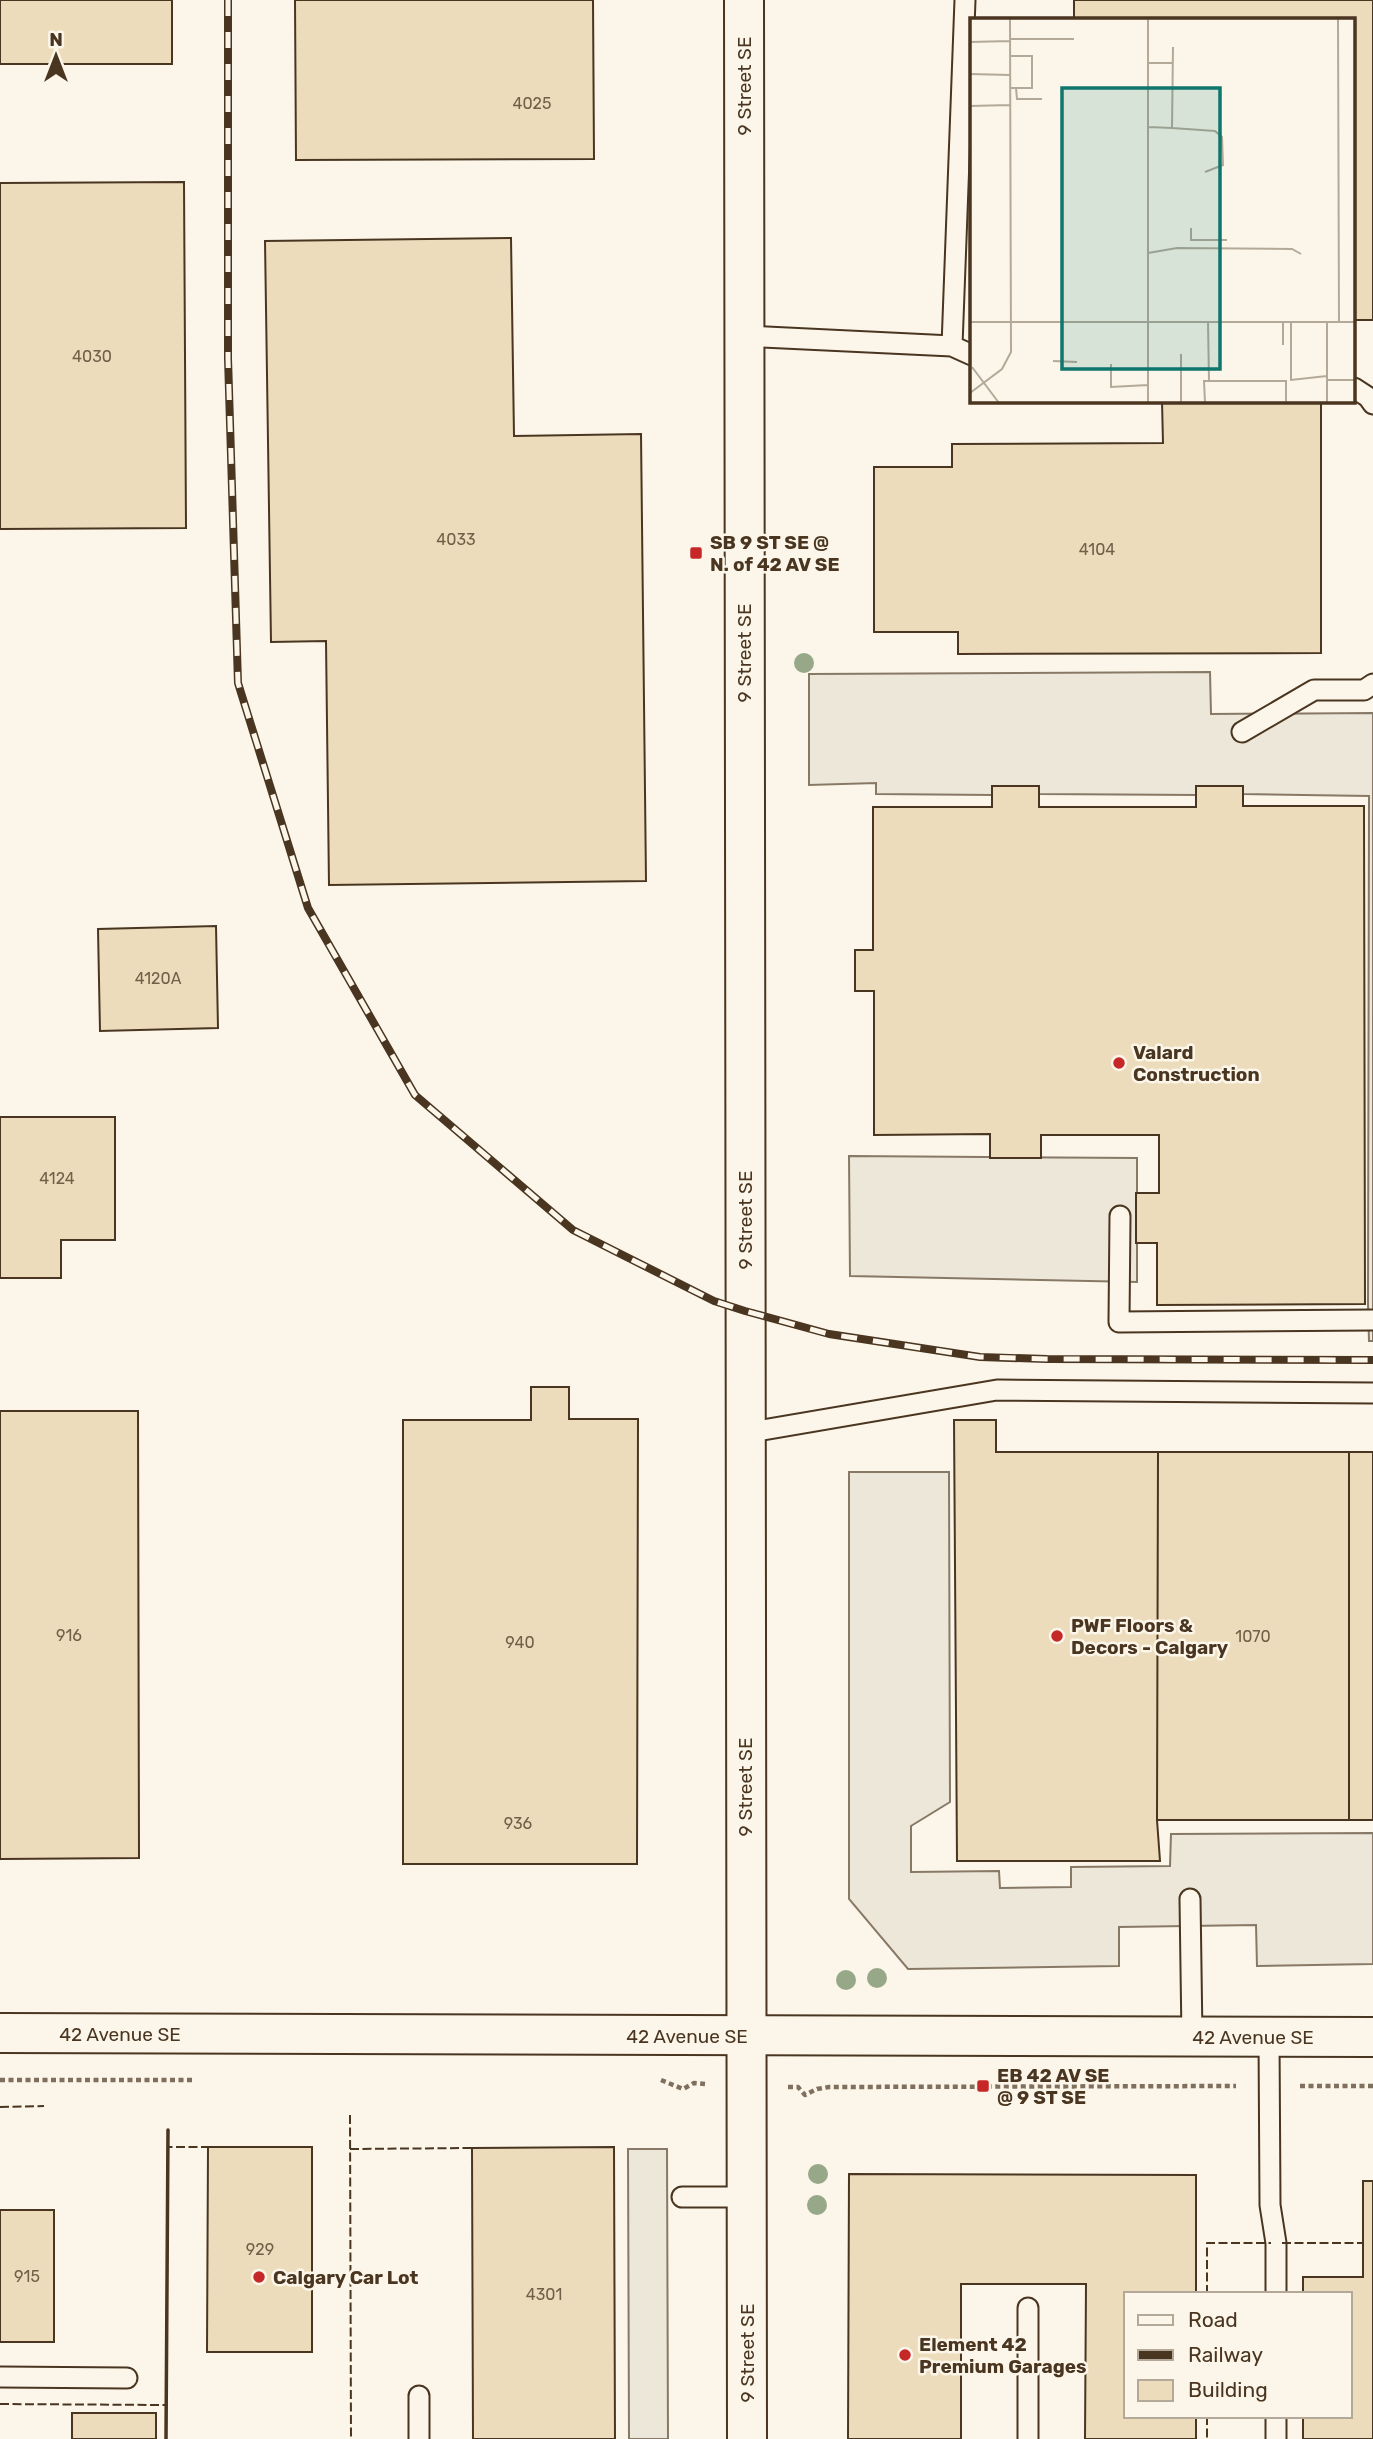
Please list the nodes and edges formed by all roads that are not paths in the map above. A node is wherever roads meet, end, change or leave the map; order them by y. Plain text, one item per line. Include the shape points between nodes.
1 (744, 0) edge
2 (965, 0) edge
3 (744, 336) junction
4 (952, 346) junction
5 (970, 354) edge
6 (1356, 389) edge
7 (1373, 404) edge
8 (1373, 684) edge
9 (1242, 732) dead end
10 (1120, 1216) dead end
11 (1373, 1320) edge
12 (1373, 1393) edge
13 (745, 1433) junction
14 (1190, 1899) dead end
15 (0, 2034) edge
16 (745, 2036) junction
17 (1192, 2037) junction
18 (1269, 2037) junction
19 (1373, 2037) edge
20 (682, 2197) dead end
21 (746, 2197) junction
22 (1276, 2292) edge
23 (1028, 2308) dead end
24 (0, 2377) edge
25 (127, 2378) dead end
26 (419, 2396) dead end
27 (1276, 2418) edge
28 (419, 2439) edge
29 (747, 2439) edge
30 (1028, 2439) edge
31 (1276, 2439) edge

1 - 3 street, 9 Street SE
2 - 4 lane
3 - 4 lane
3 - 13 street, 9 Street SE
4 - 5 lane
6 - 7 lane
8 - 9 lane via 1364,690 1314,690
10 - 11 lane via 1119,1322
12 - 13 lane via 997,1390
13 - 16 street, 9 Street SE
14 - 17 lane
15 - 16 street, 42 Avenue SE
16 - 17 street, 42 Avenue SE
16 - 21 street, 9 Street SE
17 - 18 street, 42 Avenue SE
18 - 19 street, 42 Avenue SE
18 - 22 lane via 1270,2206
20 - 21 lane
21 - 29 street, 9 Street SE
23 - 30 lane
24 - 25 lane
26 - 28 lane
27 - 31 lane

